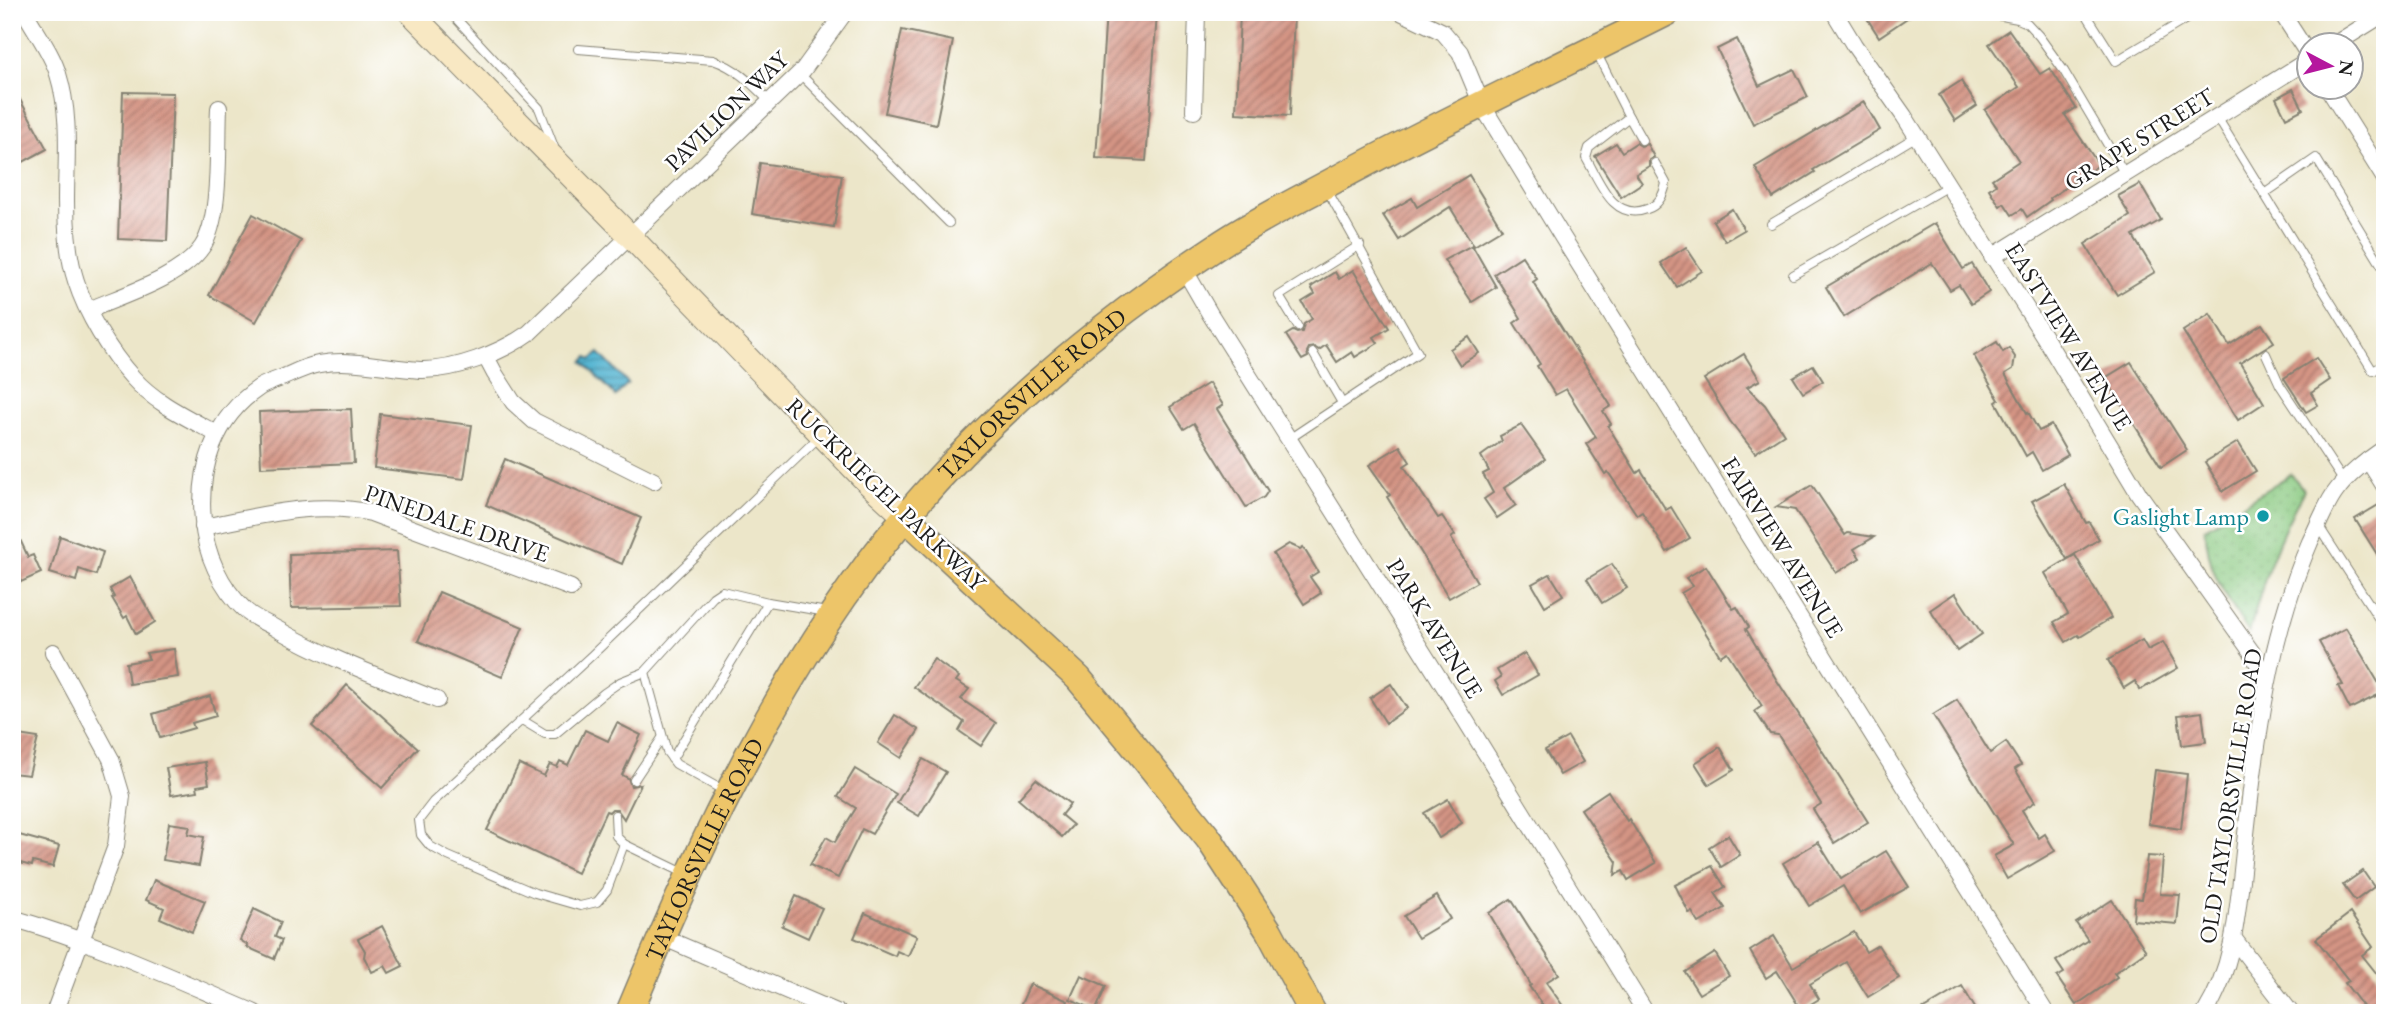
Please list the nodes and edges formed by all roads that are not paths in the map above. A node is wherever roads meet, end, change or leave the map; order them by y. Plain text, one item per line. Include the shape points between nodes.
1 (25, 12) edge
2 (410, 12) edge
3 (450, 12) edge
4 (845, 12) edge
5 (1197, 12) edge
6 (1401, 12) edge
7 (1668, 12) edge
8 (1834, 12) edge
9 (1980, 12) edge
10 (2085, 12) edge
11 (2198, 12) edge
12 (2281, 12) edge
13 (2385, 13) edge
14 (2354, 32) edge
15 (2296, 37) edge
16 (578, 49) dead end
17 (1594, 49) junction
18 (2296, 66) edge
19 (799, 73) junction
20 (770, 102) junction
21 (2337, 102) edge
22 (1482, 105) junction
23 (219, 108) dead end
24 (1194, 111) dead end
25 (1629, 117) junction
26 (2217, 117) junction
27 (1916, 136) junction
28 (1642, 140) dead end
29 (1654, 163) dead end
30 (562, 166) junction
31 (2125, 174) junction
32 (2385, 179) edge
33 (1325, 186) junction
34 (1948, 186) junction
35 (2264, 194) junction
36 (949, 223) dead end
37 (1771, 224) dead end
38 (630, 236) junction
39 (1360, 245) junction
40 (1992, 257) junction
41 (1184, 269) junction
42 (2385, 271) edge
43 (1793, 275) dead end
44 (89, 310) junction
45 (1298, 327) dead end
46 (1313, 353) dead end
47 (2266, 354) dead end
48 (486, 357) junction
49 (2385, 364) edge
50 (1342, 403) junction
51 (217, 434) junction
52 (822, 434) junction
53 (1289, 439) junction
54 (2385, 448) edge
55 (2368, 460) junction
56 (654, 481) dead end
57 (2344, 482) junction
58 (2385, 487) edge
59 (905, 517) junction
60 (2318, 524) junction
61 (203, 527) junction
62 (571, 588) dead end
63 (768, 602) junction
64 (834, 613) junction
65 (2385, 617) edge
66 (53, 652) dead end
67 (645, 672) junction
68 (2267, 683) junction
69 (437, 700) dead end
70 (522, 720) junction
71 (662, 738) junction
72 (672, 759) junction
73 (634, 780) dead end
74 (728, 793) junction
75 (615, 815) dead end
76 (624, 844) junction
77 (689, 875) junction
78 (12, 918) edge
79 (662, 937) junction
80 (2234, 939) junction
81 (80, 940) junction
82 (54, 1013) edge
83 (255, 1013) edge
84 (629, 1013) edge
85 (839, 1013) edge
86 (1313, 1013) edge
87 (1646, 1013) edge
88 (2046, 1013) edge
89 (2205, 1013) edge
90 (2291, 1013) edge

1 - 44 street via 58,72 68,140 66,205 71,260
2 - 30 main road, RUCKRIEGEL PARKWAY
3 - 30 lane via 539,107
4 - 19 street, PAVILION WAY
5 - 24 street
6 - 22 street, FAIRVIEW AVENUE via 1443,32 1460,52
7 - 17 main road, TAYLORSVILLE ROAD
8 - 27 street, EASTVIEW AVENUE
9 - 31 lane via 2028,23
10 - 11 lane via 2116,61
12 - 15 street
13 - 14 street
16 - 20 lane via 713,60 742,74
17 - 22 main road, TAYLORSVILLE ROAD
17 - 25 lane
18 - 26 street, GRAPE STREET
19 - 20 street, PAVILION WAY
19 - 36 lane
20 - 38 street, PAVILION WAY
21 - 32 street
22 - 33 main road, TAYLORSVILLE ROAD
22 - 88 street, FAIRVIEW AVENUE
23 - 44 street via 214,217 202,247 172,272
25 - 28 lane
25 - 29 lane via 1589,148 1586,158 1612,204 1636,213 1652,208 1664,194 1666,183
26 - 31 street, GRAPE STREET
26 - 35 lane
27 - 34 street, EASTVIEW AVENUE
27 - 37 lane
30 - 38 main road, RUCKRIEGEL PARKWAY
31 - 40 street, GRAPE STREET
33 - 39 lane
33 - 41 main road, TAYLORSVILLE ROAD via 1248,227
34 - 40 street, EASTVIEW AVENUE
34 - 43 lane
35 - 42 lane via 2316,158
35 - 49 lane via 2373,371
38 - 48 street, PAVILION WAY via 529,333
38 - 52 main road, RUCKRIEGEL PARKWAY
39 - 45 lane via 1279,296
39 - 50 lane via 1418,353
40 - 68 street, EASTVIEW AVENUE via 2140,494 2253,654
41 - 53 street, PARK AVENUE
41 - 59 main road, TAYLORSVILLE ROAD via 1152,289 1032,387
44 - 51 street via 133,379
46 - 50 lane
47 - 57 lane via 2280,385
48 - 51 street, PAVILION WAY via 422,370 319,364 260,387
48 - 56 street via 513,402 534,421
50 - 53 lane
51 - 61 street via 205,468
52 - 59 main road, RUCKRIEGEL PARKWAY
52 - 70 lane
53 - 87 street, PARK AVENUE
54 - 55 street, OLD TAYLORSVILLE ROAD
55 - 57 street, OLD TAYLORSVILLE ROAD
55 - 58 street
57 - 60 street, OLD TAYLORSVILLE ROAD
59 - 64 main road, TAYLORSVILLE ROAD
59 - 86 main road, RUCKRIEGEL PARKWAY via 1078,678 1209,839 1269,931
60 - 65 lane via 2379,619
60 - 68 street, OLD TAYLORSVILLE ROAD via 2285,611
61 - 62 street, PINEDALE DRIVE via 303,508 353,509
61 - 69 street via 211,562 245,611 304,645
63 - 64 lane
63 - 67 lane via 722,591
63 - 72 lane
64 - 74 main road, TAYLORSVILLE ROAD
66 - 81 street via 111,759 122,796 116,846
67 - 70 lane via 604,693 555,734 545,734
67 - 71 lane
68 - 80 street, OLD TAYLORSVILLE ROAD
70 - 76 lane via 419,820 421,835 430,846 536,893 580,906 597,902 607,890
71 - 72 lane
71 - 73 lane
72 - 74 lane
74 - 77 main road, TAYLORSVILLE ROAD
75 - 76 lane via 616,836
76 - 77 lane
77 - 79 main road, TAYLORSVILLE ROAD
78 - 81 street
79 - 84 main road, TAYLORSVILLE ROAD
79 - 85 street
80 - 89 street, OLD TAYLORSVILLE ROAD
80 - 90 street
81 - 82 street
81 - 83 street

